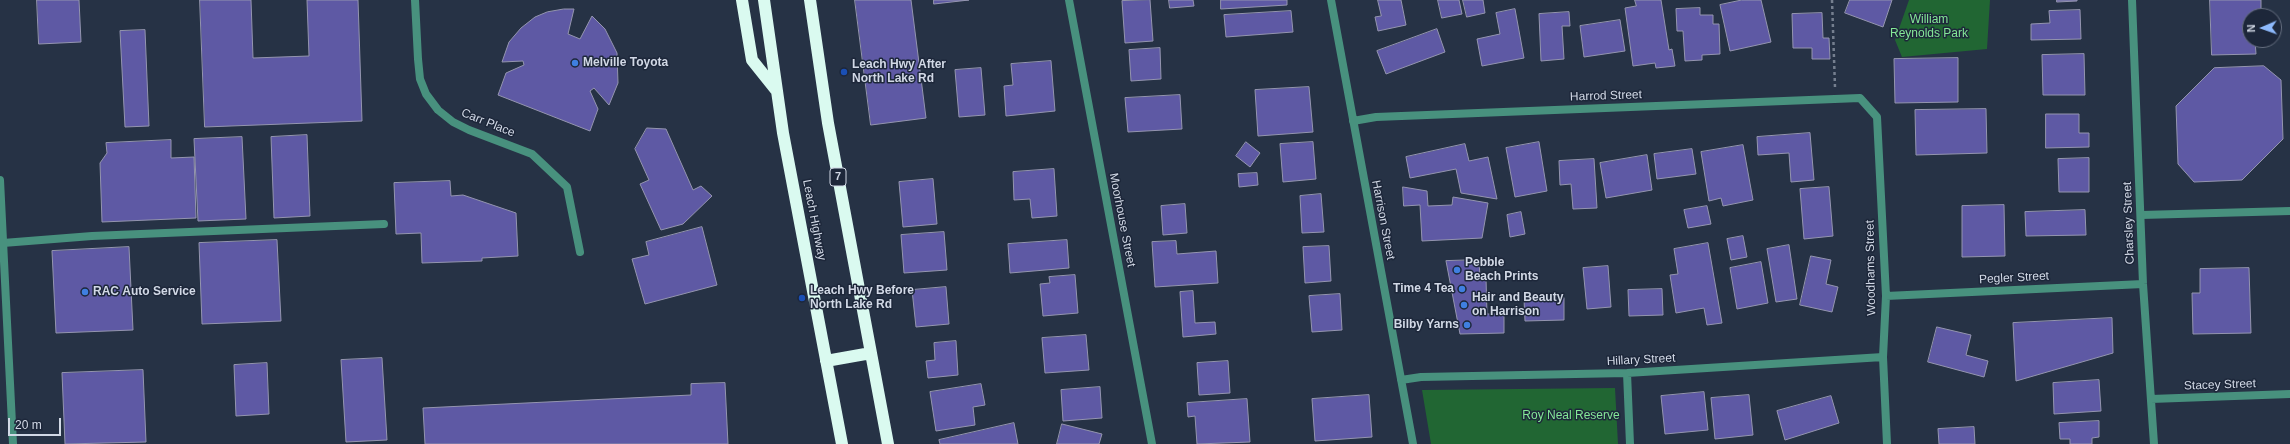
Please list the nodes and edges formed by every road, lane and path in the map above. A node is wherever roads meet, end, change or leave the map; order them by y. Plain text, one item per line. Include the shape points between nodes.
1 (415, 0) edge
2 (742, 0) edge
3 (764, 0) edge
4 (810, 0) edge
5 (1069, 0) edge
6 (1331, 0) edge
7 (1832, 0) edge
8 (2132, 0) edge
9 (777, 91) junction
10 (1860, 98) joint
11 (1836, 100) junction
12 (1353, 121) junction
13 (0, 180) edge
14 (2290, 211) edge
15 (2141, 215) junction
16 (1, 217) edge
17 (384, 224) dead end
18 (3, 244) junction
19 (580, 252) dead end
20 (2143, 284) junction
21 (1886, 296) junction
22 (871, 353) junction
23 (1883, 357) junction
24 (826, 361) junction
25 (1627, 373) junction
26 (1401, 380) junction
27 (2290, 394) edge
28 (2151, 399) junction
29 (13, 444) edge
30 (842, 444) edge
31 (888, 444) edge
32 (1152, 444) edge
33 (1413, 444) edge
34 (1630, 444) edge
35 (1888, 444) edge
36 (2154, 444) edge

1 - 19 street, Carr Place via 420,79 426,94 438,110 453,122 532,154 567,187
2 - 9 highway via 752,60
3 - 9 highway, Leach Highway
4 - 22 highway, 7 via 828,123
5 - 32 street, Moorhouse Street
6 - 12 street, Harrison Street
7 - 11 path
8 - 15 street, Charsley Street
9 - 24 highway, Leach Highway
10 - 11 street, Harrod Street
10 - 21 street, Woodhams Street via 1877,117
11 - 12 street, Harrod Street via 1376,117
12 - 26 street, Harrison Street
13 - 16 street
14 - 15 street
15 - 20 street, Charsley Street
16 - 18 street
17 - 18 street via 92,236
18 - 29 street
20 - 21 street, Pegler Street
20 - 28 street, Charsley Street
21 - 23 street, Woodhams Street
22 - 24 highway
22 - 31 highway, 7
23 - 25 street, Hillary Street
23 - 35 street, Woodhams Street
24 - 30 highway, Leach Highway
25 - 26 street, Hillary Street via 1421,377
25 - 34 street
26 - 33 street, Harrison Street
27 - 28 street, Stacey Street
28 - 36 street, Charsley Street

